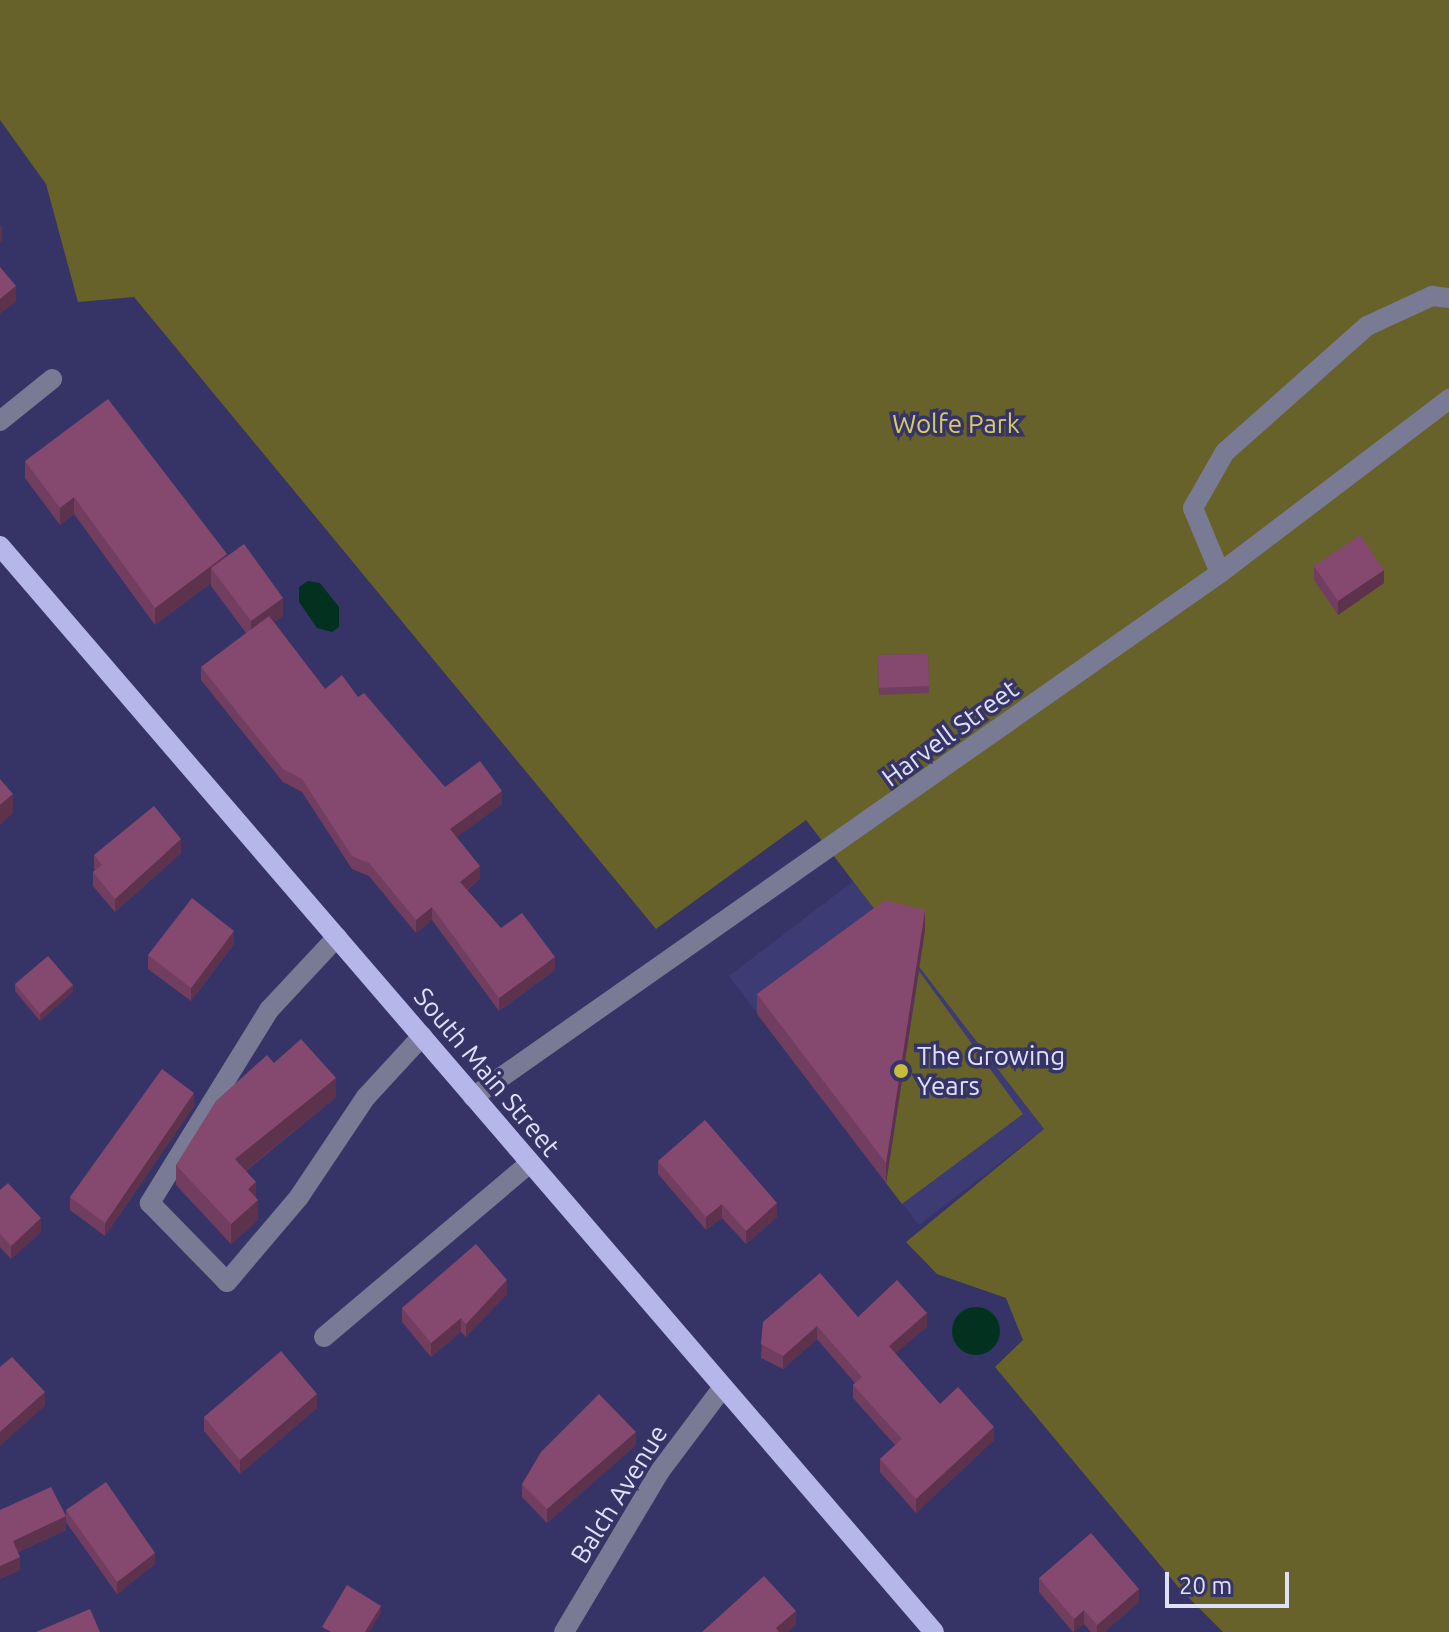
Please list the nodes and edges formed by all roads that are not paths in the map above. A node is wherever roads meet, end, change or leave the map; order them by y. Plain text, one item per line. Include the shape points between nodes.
1 (1449, 298) edge
2 (52, 379) dead end
3 (1449, 399) edge
4 (0, 421) edge
5 (0, 546) edge
6 (1220, 573) junction
7 (337, 937) junction
8 (422, 1036) junction
9 (473, 1097) junction
10 (530, 1163) junction
11 (324, 1337) dead end
12 (723, 1387) junction
13 (564, 1632) edge
14 (934, 1632) edge

1 - 6 street via 1432,296 1367,326 1225,452 1193,508
2 - 4 street
3 - 6 street, Harvell Street
5 - 7 main road, South Main Street
6 - 9 street, Harvell Street
7 - 8 main road, South Main Street
7 - 8 street via 261,1022 150,1203 227,1282 299,1197 366,1097
8 - 9 main road, South Main Street
9 - 10 main road, South Main Street
10 - 11 street
10 - 12 main road, South Main Street
12 - 13 street, Balch Avenue via 660,1471
12 - 14 main road, South Main Street

